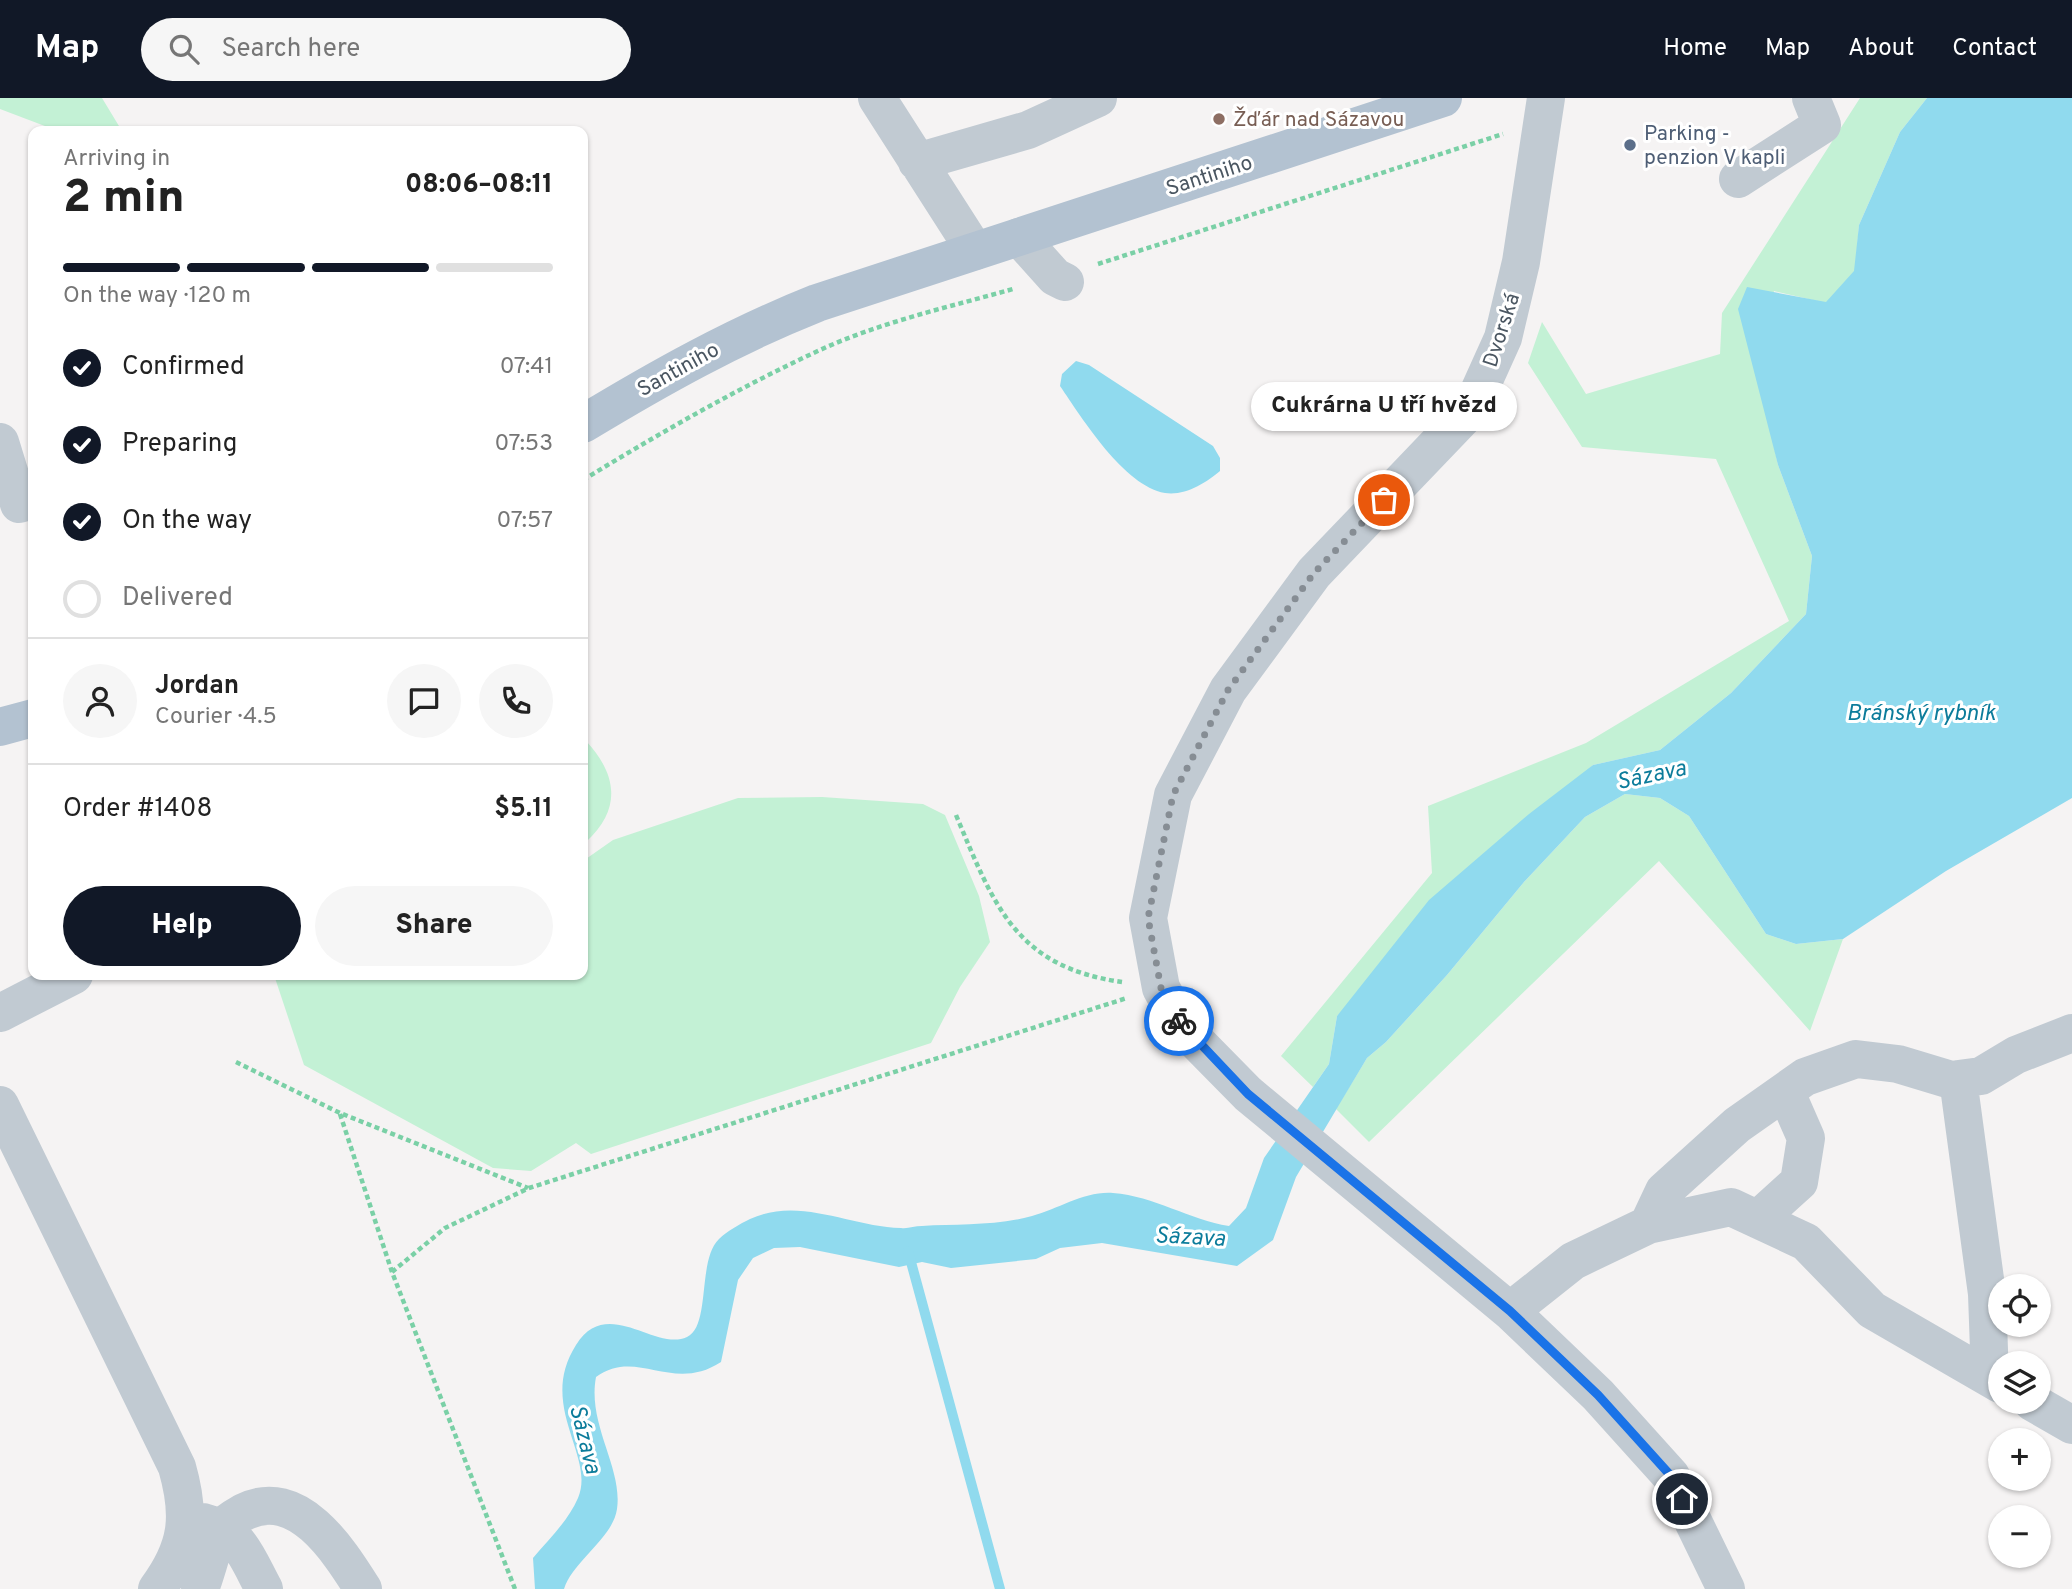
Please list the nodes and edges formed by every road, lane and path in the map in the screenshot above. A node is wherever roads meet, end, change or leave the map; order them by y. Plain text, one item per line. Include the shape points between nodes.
1 (877, 98) edge
2 (1098, 98) edge
3 (1443, 98) edge
4 (1546, 98) edge
5 (1811, 98) edge
6 (917, 162) junction
7 (1738, 179) dead end
8 (1018, 237) junction
9 (975, 251) junction
10 (1065, 282) dead end
11 (588, 421) edge
12 (0, 442) edge
13 (28, 501) edge
14 (28, 719) edge
15 (0, 727) edge
16 (956, 815) dead end
17 (64, 980) edge
18 (1161, 988) junction
19 (0, 1013) edge
20 (2072, 1033) edge
21 (236, 1062) dead end
22 (1958, 1079) junction
23 (1782, 1094) junction
24 (340, 1113) junction
25 (2, 1114) edge
26 (529, 1188) junction
27 (1758, 1219) junction
28 (1648, 1225) junction
29 (392, 1272) junction
30 (1510, 1311) junction
31 (1992, 1351) edge
32 (1988, 1377) edge
33 (2051, 1413) edge
34 (2072, 1425) edge
35 (205, 1523) junction
36 (156, 1589) edge
37 (200, 1589) edge
38 (264, 1589) edge
39 (363, 1589) edge
40 (515, 1589) edge
41 (1726, 1589) edge

1 - 6 street
2 - 6 street via 1028,130
3 - 8 main road, Santiniho
4 - 18 street, Dvorská via 1521,262 1503,338 1471,409 1314,573 1228,690 1173,795 1148,918
5 - 7 street via 1822,125
6 - 9 street
8 - 9 main road, Santiniho
8 - 10 street
9 - 11 main road, Santiniho via 755,327
12 - 13 street via 19,504
14 - 15 main road
16 - 18 path via 1015,933 1045,958 1107,980
17 - 19 street
18 - 26 path
18 - 30 street, Dvorská via 1183,1028 1248,1094
20 - 22 street via 2017,1055 1982,1076
21 - 24 path
22 - 23 street via 1856,1059 1805,1077
22 - 31 street
23 - 27 street via 1806,1138 1799,1182
23 - 28 street via 1737,1125 1664,1191
24 - 26 path
24 - 29 path
25 - 35 street via 177,1467 187,1504
26 - 29 path via 444,1228
27 - 28 street via 1731,1207
27 - 32 street via 1806,1242 1872,1310
28 - 30 street via 1573,1261
29 - 40 path
30 - 41 street via 1598,1395 1671,1476
33 - 34 street
35 - 36 street via 177,1553
35 - 37 street
35 - 38 street via 234,1536
35 - 39 street via 252,1509 298,1512

